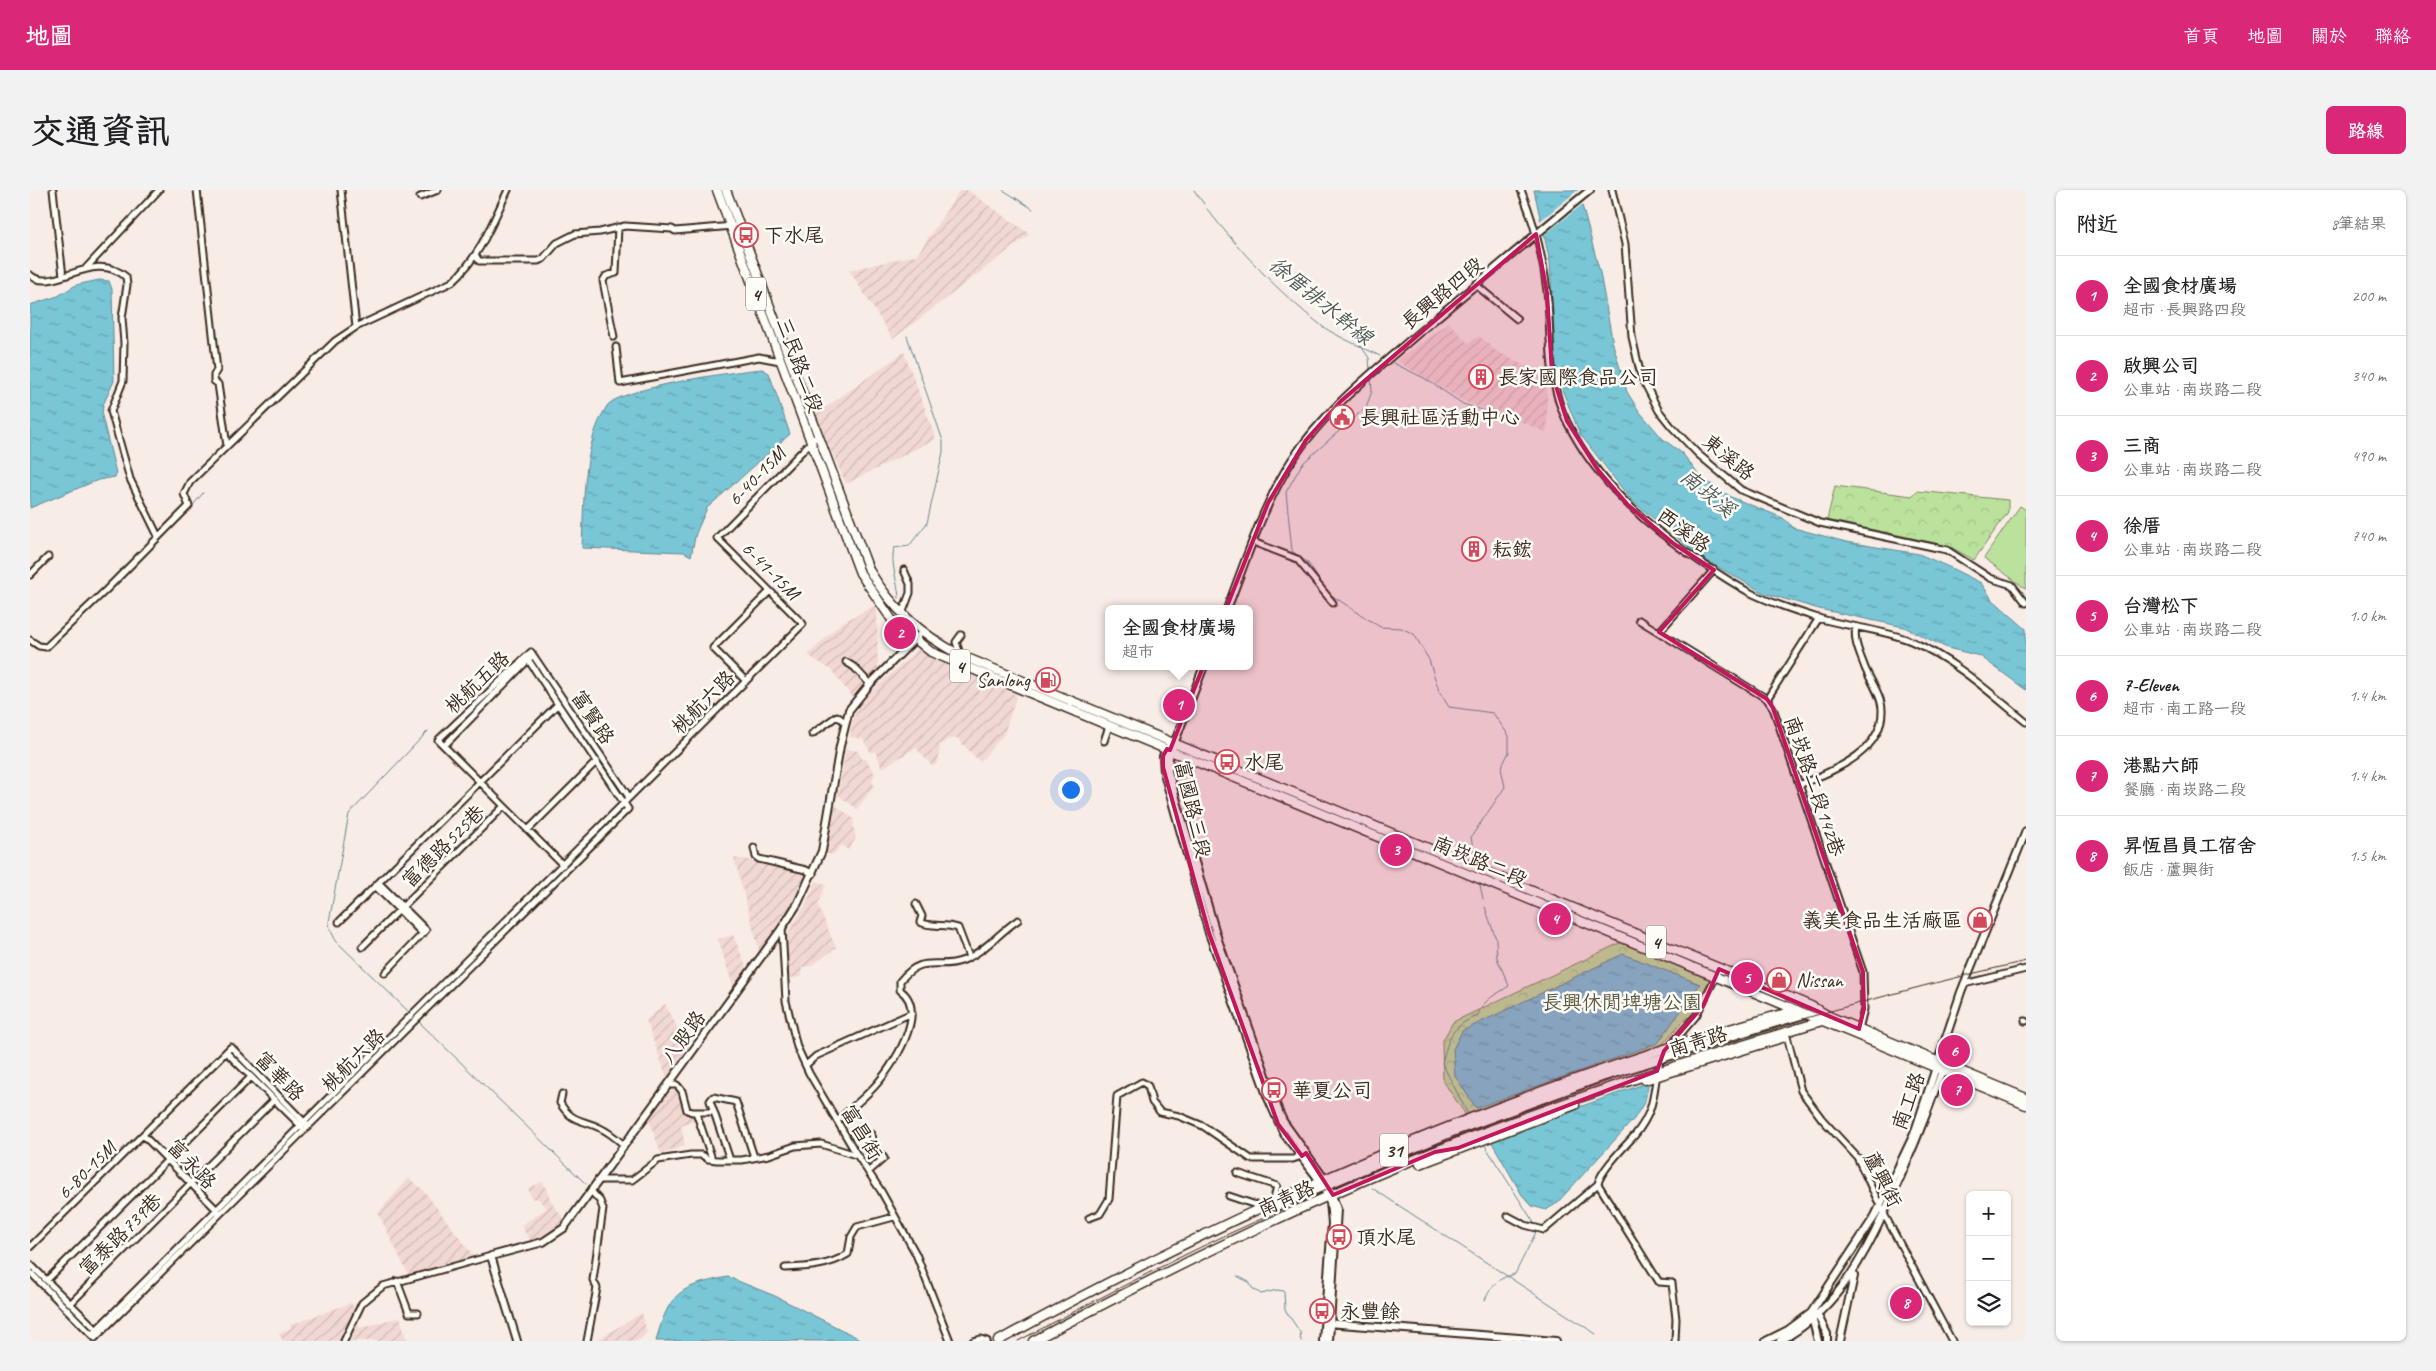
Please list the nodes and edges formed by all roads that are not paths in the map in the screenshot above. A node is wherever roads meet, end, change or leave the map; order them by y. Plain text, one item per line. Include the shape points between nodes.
1 (53, 190) edge
2 (159, 190) edge
3 (197, 190) edge
4 (341, 190) edge
5 (438, 190) edge
6 (508, 190) edge
7 (717, 190) edge
8 (726, 190) edge
9 (1521, 190) edge
10 (1590, 190) edge
11 (1612, 190) edge
12 (420, 197) dead end
13 (740, 223) junction
14 (618, 227) junction
15 (731, 227) junction
16 (1539, 232) junction
17 (476, 256) junction
18 (86, 268) junction
19 (30, 275) edge
20 (63, 276) junction
21 (1476, 285) junction
22 (1517, 319) dead end
23 (356, 327) junction
24 (614, 337) tunnel mouth
25 (616, 347) tunnel mouth
26 (780, 361) junction
27 (818, 435) junction
28 (811, 442) junction
29 (226, 446) junction
30 (837, 484) joint
31 (830, 495) joint
32 (158, 536) junction
33 (716, 538) joint
34 (1252, 542) junction
35 (48, 557) dead end
36 (904, 570) dead end
37 (1714, 570) junction
38 (30, 575) edge
39 (770, 591) junction
40 (1333, 603) dead end
41 (2026, 603) edge
42 (1228, 605) edge
43 (902, 615) junction
44 (1819, 618) junction
45 (1639, 620) dead end
46 (804, 624) joint
47 (1856, 627) junction
48 (922, 632) junction
49 (1659, 632) junction
50 (961, 635) dead end
51 (30, 640) edge
52 (914, 640) junction
53 (532, 652) junction
54 (960, 655) junction
55 (529, 661) junction
56 (846, 662) dead end
57 (1202, 670) edge
58 (746, 681) junction
59 (870, 684) junction
60 (1767, 699) junction
61 (558, 704) junction
62 (845, 722) junction
63 (2026, 722) edge
64 (1109, 726) junction
65 (812, 734) dead end
66 (1104, 741) dead end
67 (1174, 742) junction
68 (444, 746) junction
69 (1169, 750) junction
70 (597, 761) junction
71 (480, 782) junction
72 (1799, 785) junction
73 (629, 797) junction
74 (625, 803) junction
75 (504, 806) junction
76 (528, 830) junction
77 (2026, 831) edge
78 (754, 848) dead end
79 (563, 865) junction
80 (813, 874) junction
81 (377, 884) junction
82 (916, 904) dead end
83 (401, 908) junction
84 (1018, 920) dead end
85 (339, 922) dead end
86 (782, 928) junction
87 (362, 948) dead end
88 (969, 957) junction
89 (2026, 969) edge
90 (385, 972) dead end
91 (1718, 973) junction
92 (1964, 984) junction
93 (1814, 1008) junction
94 (1801, 1012) junction
95 (912, 1013) junction
96 (1829, 1021) junction
97 (1859, 1029) junction
98 (1787, 1036) junction
99 (231, 1047) joint
100 (1665, 1050) junction
101 (226, 1052) junction
102 (1661, 1058) junction
103 (806, 1065) junction
104 (1940, 1067) junction
105 (1657, 1074) junction
106 (251, 1077) junction
107 (1584, 1084) junction
108 (668, 1085) junction
109 (1560, 1086) junction
110 (562, 1094) dead end
111 (2026, 1098) edge
112 (1576, 1099) junction
113 (274, 1100) junction
114 (2026, 1105) edge
115 (1562, 1110) junction
116 (696, 1112) junction
117 (714, 1112) junction
118 (837, 1121) junction
119 (304, 1126) junction
120 (143, 1134) junction
121 (872, 1134) dead end
122 (624, 1145) junction
123 (1458, 1148) junction
124 (1435, 1152) junction
125 (1304, 1154) junction
126 (857, 1156) junction
127 (754, 1157) junction
128 (712, 1159) junction
129 (167, 1160) junction
130 (730, 1160) junction
131 (1364, 1162) junction
132 (868, 1172) junction
133 (1237, 1173) dead end
134 (1345, 1176) junction
135 (598, 1180) junction
136 (1324, 1183) junction
137 (191, 1184) junction
138 (1598, 1184) junction
139 (591, 1191) junction
140 (1230, 1196) dead end
141 (1332, 1198) junction
142 (1273, 1202) junction
143 (1880, 1205) junction
144 (1262, 1207) junction
145 (218, 1212) junction
146 (1884, 1214) junction
147 (1508, 1216) dead end
148 (894, 1217) junction
149 (1089, 1218) dead end
150 (30, 1247) edge
151 (1178, 1251) junction
152 (491, 1256) junction
153 (1862, 1258) junction
154 (1154, 1259) junction
155 (30, 1264) edge
156 (786, 1268) dead end
157 (30, 1272) edge
158 (1172, 1274) junction
159 (1153, 1278) junction
160 (47, 1280) junction
161 (397, 1281) junction
162 (70, 1304) junction
163 (418, 1314) dead end
164 (1813, 1316) junction
165 (1327, 1323) junction
166 (99, 1331) junction
167 (344, 1341) edge
168 (517, 1341) edge
169 (588, 1341) edge
170 (950, 1341) edge
171 (973, 1341) edge
172 (987, 1341) edge
173 (998, 1341) edge
174 (1007, 1341) edge
175 (1033, 1341) edge
176 (1043, 1341) edge
177 (1322, 1341) edge
178 (1329, 1341) edge
179 (1556, 1341) edge
180 (1675, 1341) edge
181 (1766, 1341) edge
182 (1780, 1341) edge
183 (1818, 1341) edge
184 (1827, 1341) edge
185 (1840, 1341) edge
186 (1952, 1341) edge

1 - 20 street
2 - 18 street
3 - 29 street via 218,370 214,381 218,384
4 - 23 street
5 - 12 street
6 - 17 street
7 - 15 main road, 三民路二段 / 4
8 - 13 main road, 三民路二段 / 4
9 - 16 street, 西溪路
10 - 16 street, 長興路四段
11 - 41 street, 東溪路 via 1624,244 1632,337 1641,376 1659,411 1698,454 1741,490 1820,523 1947,550 1990,578 2012,585
13 - 15 street
13 - 27 main road, 三民路二段 / 4
14 - 15 street via 675,231
14 - 17 street via 575,234 557,243 538,261 479,261
14 - 24 street via 616,273 606,276 603,281
15 - 26 main road, 三民路二段 / 4
16 - 21 street, 長興路四段
16 - 37 street, 西溪路 via 1552,373 1559,401 1582,450 1628,505 1674,544
17 - 23 street via 452,282
18 - 20 street
18 - 32 street via 119,270 126,277 122,318 123,381 111,412 130,479
19 - 20 street via 45,281
21 - 22 street
21 - 34 street, 長興路四段 via 1327,415 1280,479
23 - 29 street via 324,351
25 - 26 street via 620,383 758,357
26 - 28 main road, 三民路二段 / 4
27 - 28 street, 6-40-15M
27 - 30 main road, 三民路二段 / 4
28 - 31 main road, 三民路二段 / 4
28 - 33 street, 6-40-15M
29 - 32 street via 186,488 184,500 189,506
30 - 43 main road, 南崁路二段 / 4 via 869,570
31 - 52 main road, 南崁路二段 / 4 via 860,573 892,620
32 - 51 street via 51,643 39,646
33 - 39 street, 6-41-15M
34 - 40 street via 1297,559
34 - 42 street, 長興路四段
35 - 38 street
36 - 43 street via 910,593
37 - 44 street, 西溪路 via 1755,595
37 - 49 street
39 - 46 street, 6-41-15M
39 - 58 street via 713,648
43 - 48 main road, 南崁路二段 / 4
44 - 47 street, 西溪路
44 - 60 street
45 - 49 street, 南崁路二段142巷
46 - 58 street, 桃航六路
47 - 63 street, 西溪路 via 1909,640 1933,652 1982,685
47 - 72 street via 1854,634 1858,649 1879,697 1881,721 1872,744 1865,750 1826,774
48 - 52 street, 八股路
48 - 54 main road, 南崁路二段 / 4
49 - 60 street, 南崁路二段142巷
50 - 54 street via 956,642
52 - 59 street, 八股路
52 - 64 main road, 南崁路二段 / 4 via 950,662
53 - 55 street, 桃航五路
53 - 68 street, 桃航五路 via 438,740
53 - 73 street, 富賢路
54 - 67 main road, 南崁路二段 / 4
55 - 61 street, 富賢路
55 - 68 street, 桃航五路
56 - 59 street
57 - 67 street
58 - 73 street, 桃航六路
59 - 62 street, 八股路 via 855,700
60 - 72 street, 南崁路二段142巷
61 - 70 street, 富賢路
61 - 71 street
62 - 65 street via 837,716
62 - 80 street, 八股路 via 822,850
64 - 66 street
64 - 69 main road, 南崁路二段 / 4
67 - 69 street, 富國路三段
67 - 91 main road, 南崁路二段 / 4
68 - 71 street
69 - 91 main road, 南崁路二段 / 4
69 - 125 street, 富國路三段 via 1163,756 1164,773 1193,877 1262,1071 1283,1121
70 - 74 street, 富賢路
70 - 76 street
71 - 75 street
71 - 81 street
72 - 97 street, 南崁路二段142巷 via 1862,972 1864,1009
73 - 74 street, 桃航六路
74 - 79 street, 桃航六路
74 - 119 street, 桃航六路 via 628,809
75 - 76 street
75 - 83 street, 富德路525巷
76 - 79 street
77 - 92 street
78 - 80 street via 760,860
79 - 119 street, 桃航六路
80 - 86 street, 八股路
81 - 83 street
81 - 85 street
82 - 88 street via 922,916 920,922 958,928
83 - 87 street, 富德路525巷
83 - 90 street via 425,932
84 - 88 street
86 - 103 street, 富昌街 via 786,1001 793,1037
86 - 108 street, 八股路
88 - 95 street via 953,963 926,963 906,973 900,981 900,990 908,996
89 - 92 street
91 - 93 main road, 南崁路二段 / 4
91 - 94 main road, 南崁路二段 / 4
91 - 100 street via 1696,1016
92 - 104 street
93 - 94 main road, 南青路 / 31
93 - 96 main road, 南崁路二段 / 4
94 - 96 main road, 南崁路二段 / 4
94 - 100 main road, 31
94 - 102 main road, 南青路 / 31
95 - 103 street via 816,1056
95 - 118 street via 907,1034 893,1062 873,1088
96 - 97 main road, 南崁路二段 / 4
96 - 98 main road, 31
96 - 104 main road, 南崁路二段 / 4
96 - 105 main road, 南青路 / 31
97 - 104 main road, 南崁路二段 / 4
98 - 105 main road, 31
98 - 143 street, 蘆興街 via 1801,1091 1857,1157
99 - 101 street, 6-80-15M
99 - 119 street, 富華路
100 - 102 street
100 - 109 main road, 31
101 - 106 street, 富華路
101 - 120 street, 6-80-15M
102 - 105 street
102 - 107 main road, 南青路 / 31
103 - 118 street, 富昌街
104 - 111 main road, 南崁路二段 / 4
104 - 114 main road, 南崁路二段 / 4
104 - 143 street, 南工路 via 1914,1134
104 - 146 street, 南工路 via 1910,1159
105 - 112 main road, 南青路 / 31
105 - 115 main road, 31
105 - 138 street via 1653,1104 1647,1118 1608,1166
106 - 113 street, 富華路
106 - 129 street
107 - 109 main road, 南青路
107 - 134 main road, 南青路 / 31 via 1452,1132
108 - 116 street via 677,1085 687,1110
108 - 122 street, 八股路
109 - 131 main road, 31
110 - 122 street via 560,1103 566,1113 580,1123 603,1129
112 - 115 main road, 南青路
112 - 124 main road, 南青路 / 31
113 - 119 street, 富華路
113 - 137 street, 富泰路739巷
115 - 123 main road, 31
116 - 117 street
116 - 128 street
117 - 127 street via 710,1098 736,1102
117 - 130 street
118 - 126 street, 富昌街
119 - 145 street, 桃航六路
120 - 129 street, 富永路
120 - 150 street, 6-80-15M
121 - 132 street via 873,1144 884,1158
122 - 135 street, 八股路
123 - 124 main road, 南青路
123 - 141 main road, 31
124 - 141 main road, 南青路 / 31
125 - 136 street, 富國路三段
125 - 149 street via 1293,1159 1251,1159 1203,1126 1160,1112 1152,1102 1148,1086 1142,1082 1117,1096 1110,1199 1100,1214
126 - 127 street via 820,1144 795,1146
126 - 132 street, 富昌街
127 - 130 street
128 - 130 street
128 - 135 street via 702,1155 658,1160 632,1180
129 - 137 street, 富永路
129 - 160 street
131 - 134 main road, 南青路
131 - 136 main road, 31
132 - 148 street, 富昌街
133 - 142 street via 1277,1186
134 - 136 main road, 南青路 / 31
135 - 139 street, 八股路
136 - 141 street, 富國路三段
136 - 142 main road, 31
136 - 151 main road, 南青路 / 31
137 - 145 street, 富永路
137 - 162 street, 富泰路739巷
138 - 147 street via 1544,1230
138 - 180 street via 1660,1282 1672,1283
139 - 152 street, 八股路 via 564,1228 550,1238
139 - 169 street via 603,1209 592,1280 597,1288
140 - 144 street
141 - 158 main road, 31
141 - 159 main road, 南青路 / 31 via 1229,1241
141 - 165 street, 富國路三段
142 - 144 main road, 31
143 - 146 street, 蘆興街
143 - 164 street, 南工路
144 - 154 main road, 31
145 - 166 street, 桃航六路
146 - 153 street, 南工路
146 - 186 street, 蘆興街
148 - 156 street via 856,1227 848,1254 837,1261
148 - 170 street, 富昌街 via 920,1262
151 - 154 main road, 南青路
151 - 174 main road, 南青路 / 31
152 - 161 street, 八股路
152 - 168 street
153 - 164 street, 南工路 via 1840,1292
153 - 185 street via 1851,1284
154 - 173 main road, 31
155 - 160 street
157 - 166 street, 桃航六路 via 94,1336
158 - 159 main road, 南青路
158 - 176 main road, 31
159 - 175 main road, 南青路 / 31
160 - 162 street
161 - 163 street via 409,1313
161 - 167 street, 八股路 via 366,1298
162 - 166 street
164 - 181 street, 南工路
164 - 182 street, 南工路
164 - 183 street
164 - 184 street via 1826,1334
165 - 177 street, 富國路三段
165 - 178 street, 富國路三段
165 - 179 street
171 - 172 street

